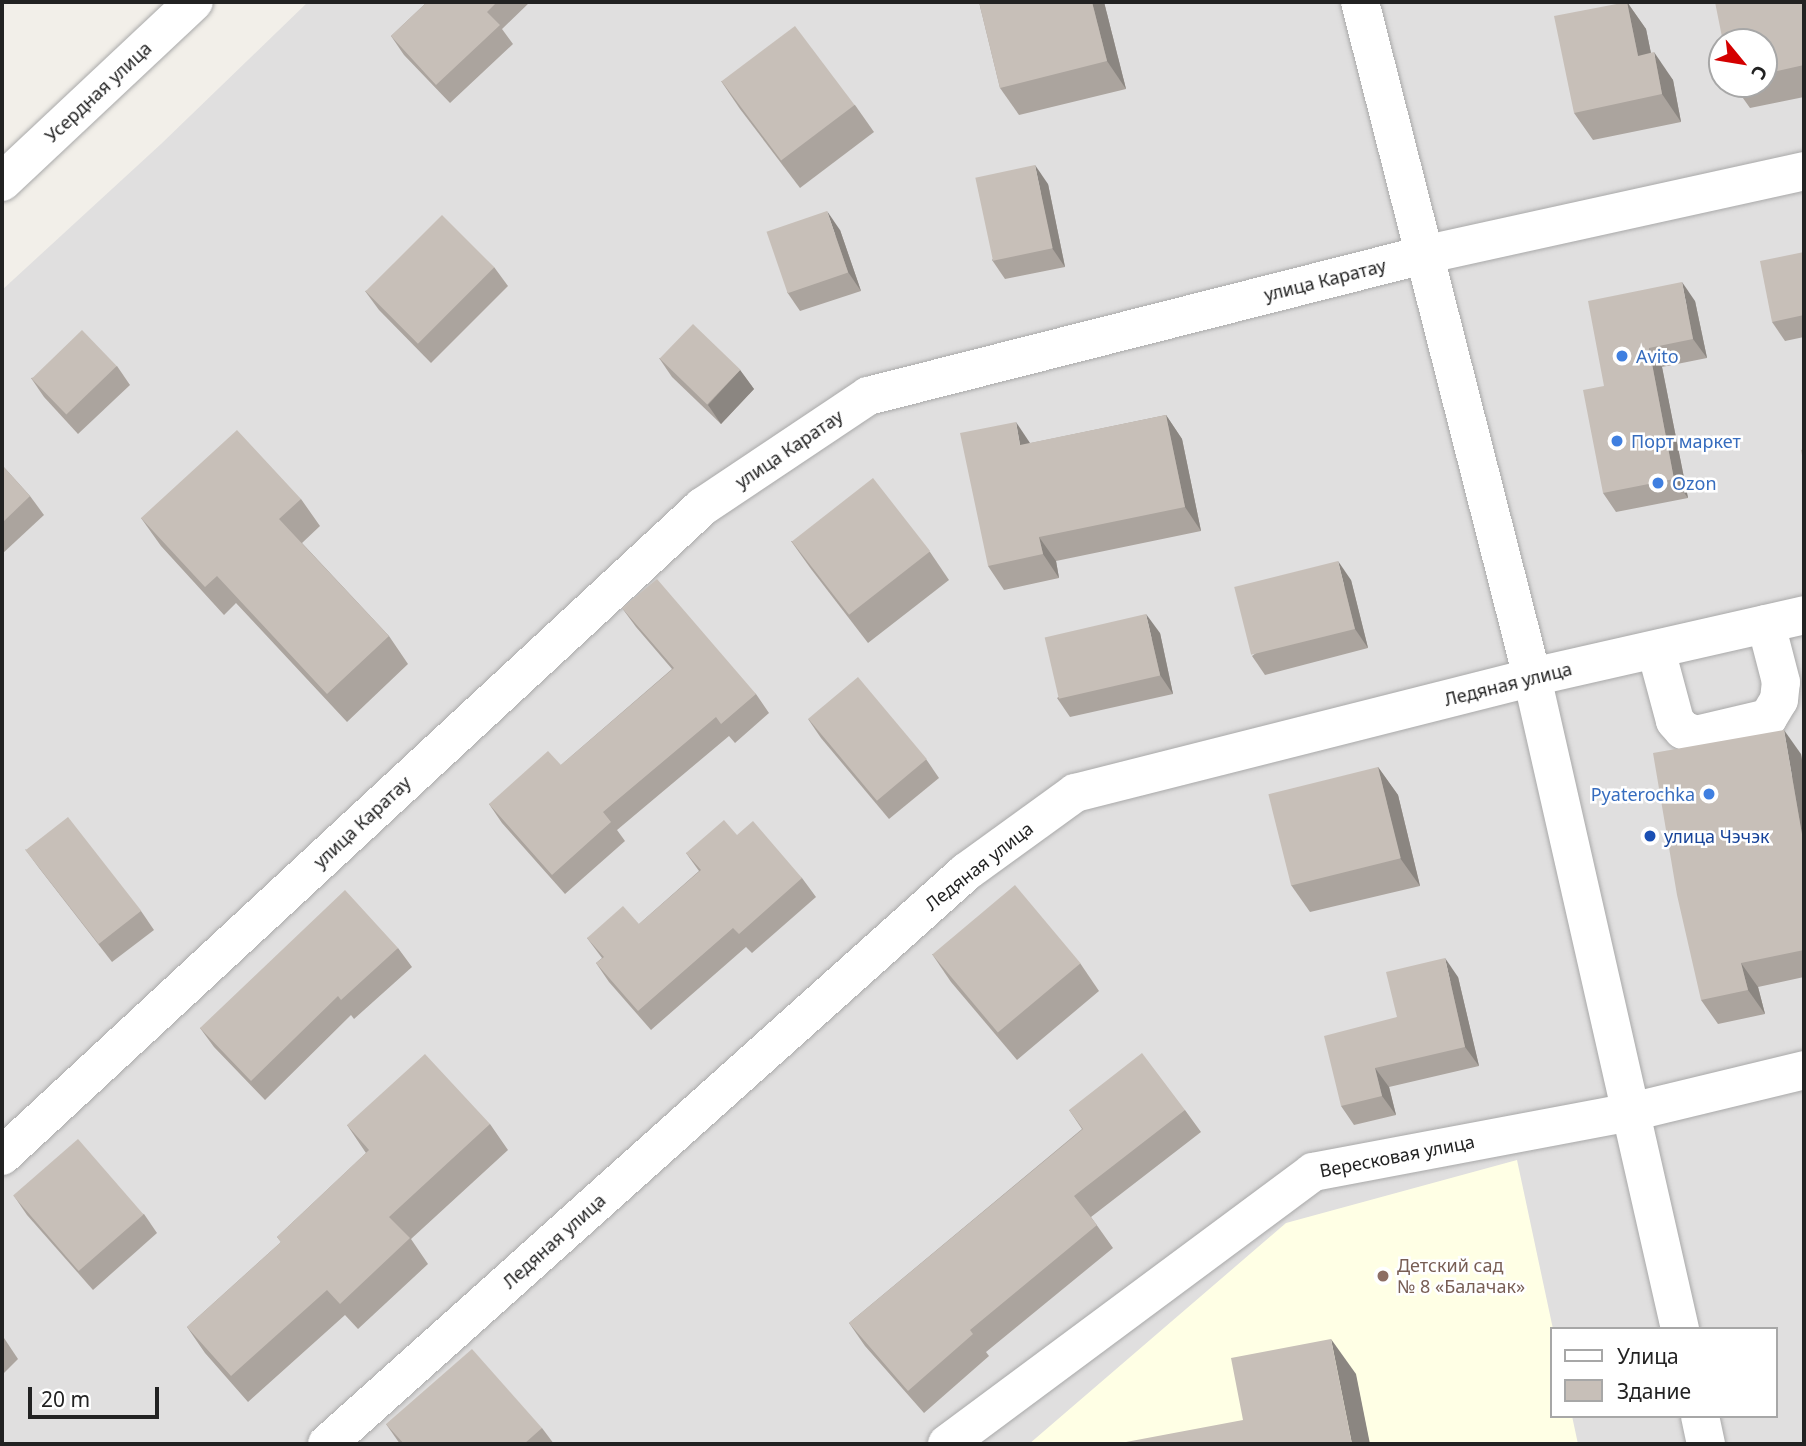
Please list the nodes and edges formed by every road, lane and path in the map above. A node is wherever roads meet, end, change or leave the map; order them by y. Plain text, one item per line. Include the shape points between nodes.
1 (194, 2) edge
2 (1360, 2) edge
3 (1804, 171) edge
4 (2, 182) edge
5 (1423, 255) junction
6 (1804, 615) edge
7 (1766, 624) junction
8 (1656, 650) junction
9 (1532, 677) junction
10 (1804, 1070) edge
11 (1631, 1112) junction
12 (2, 1156) edge
13 (1680, 1327) edge
14 (1700, 1418) edge
15 (327, 1444) edge
16 (947, 1444) edge
17 (1706, 1444) edge

1 - 4 street, Усердная улица
2 - 5 street
3 - 5 street, улица Каратау
5 - 9 street
5 - 12 street, улица Каратау via 868,396 702,507
6 - 7 street, Ледяная улица
7 - 8 street, Ледяная улица
7 - 8 street via 1781,682 1779,700 1768,718 1696,735 1683,730 1675,721
8 - 9 street, Ледяная улица
9 - 11 street
9 - 15 street, Ледяная улица via 1076,793 966,872
10 - 11 street, Вересковая улица
11 - 13 street
11 - 16 street, Вересковая улица via 1313,1172
14 - 17 street

